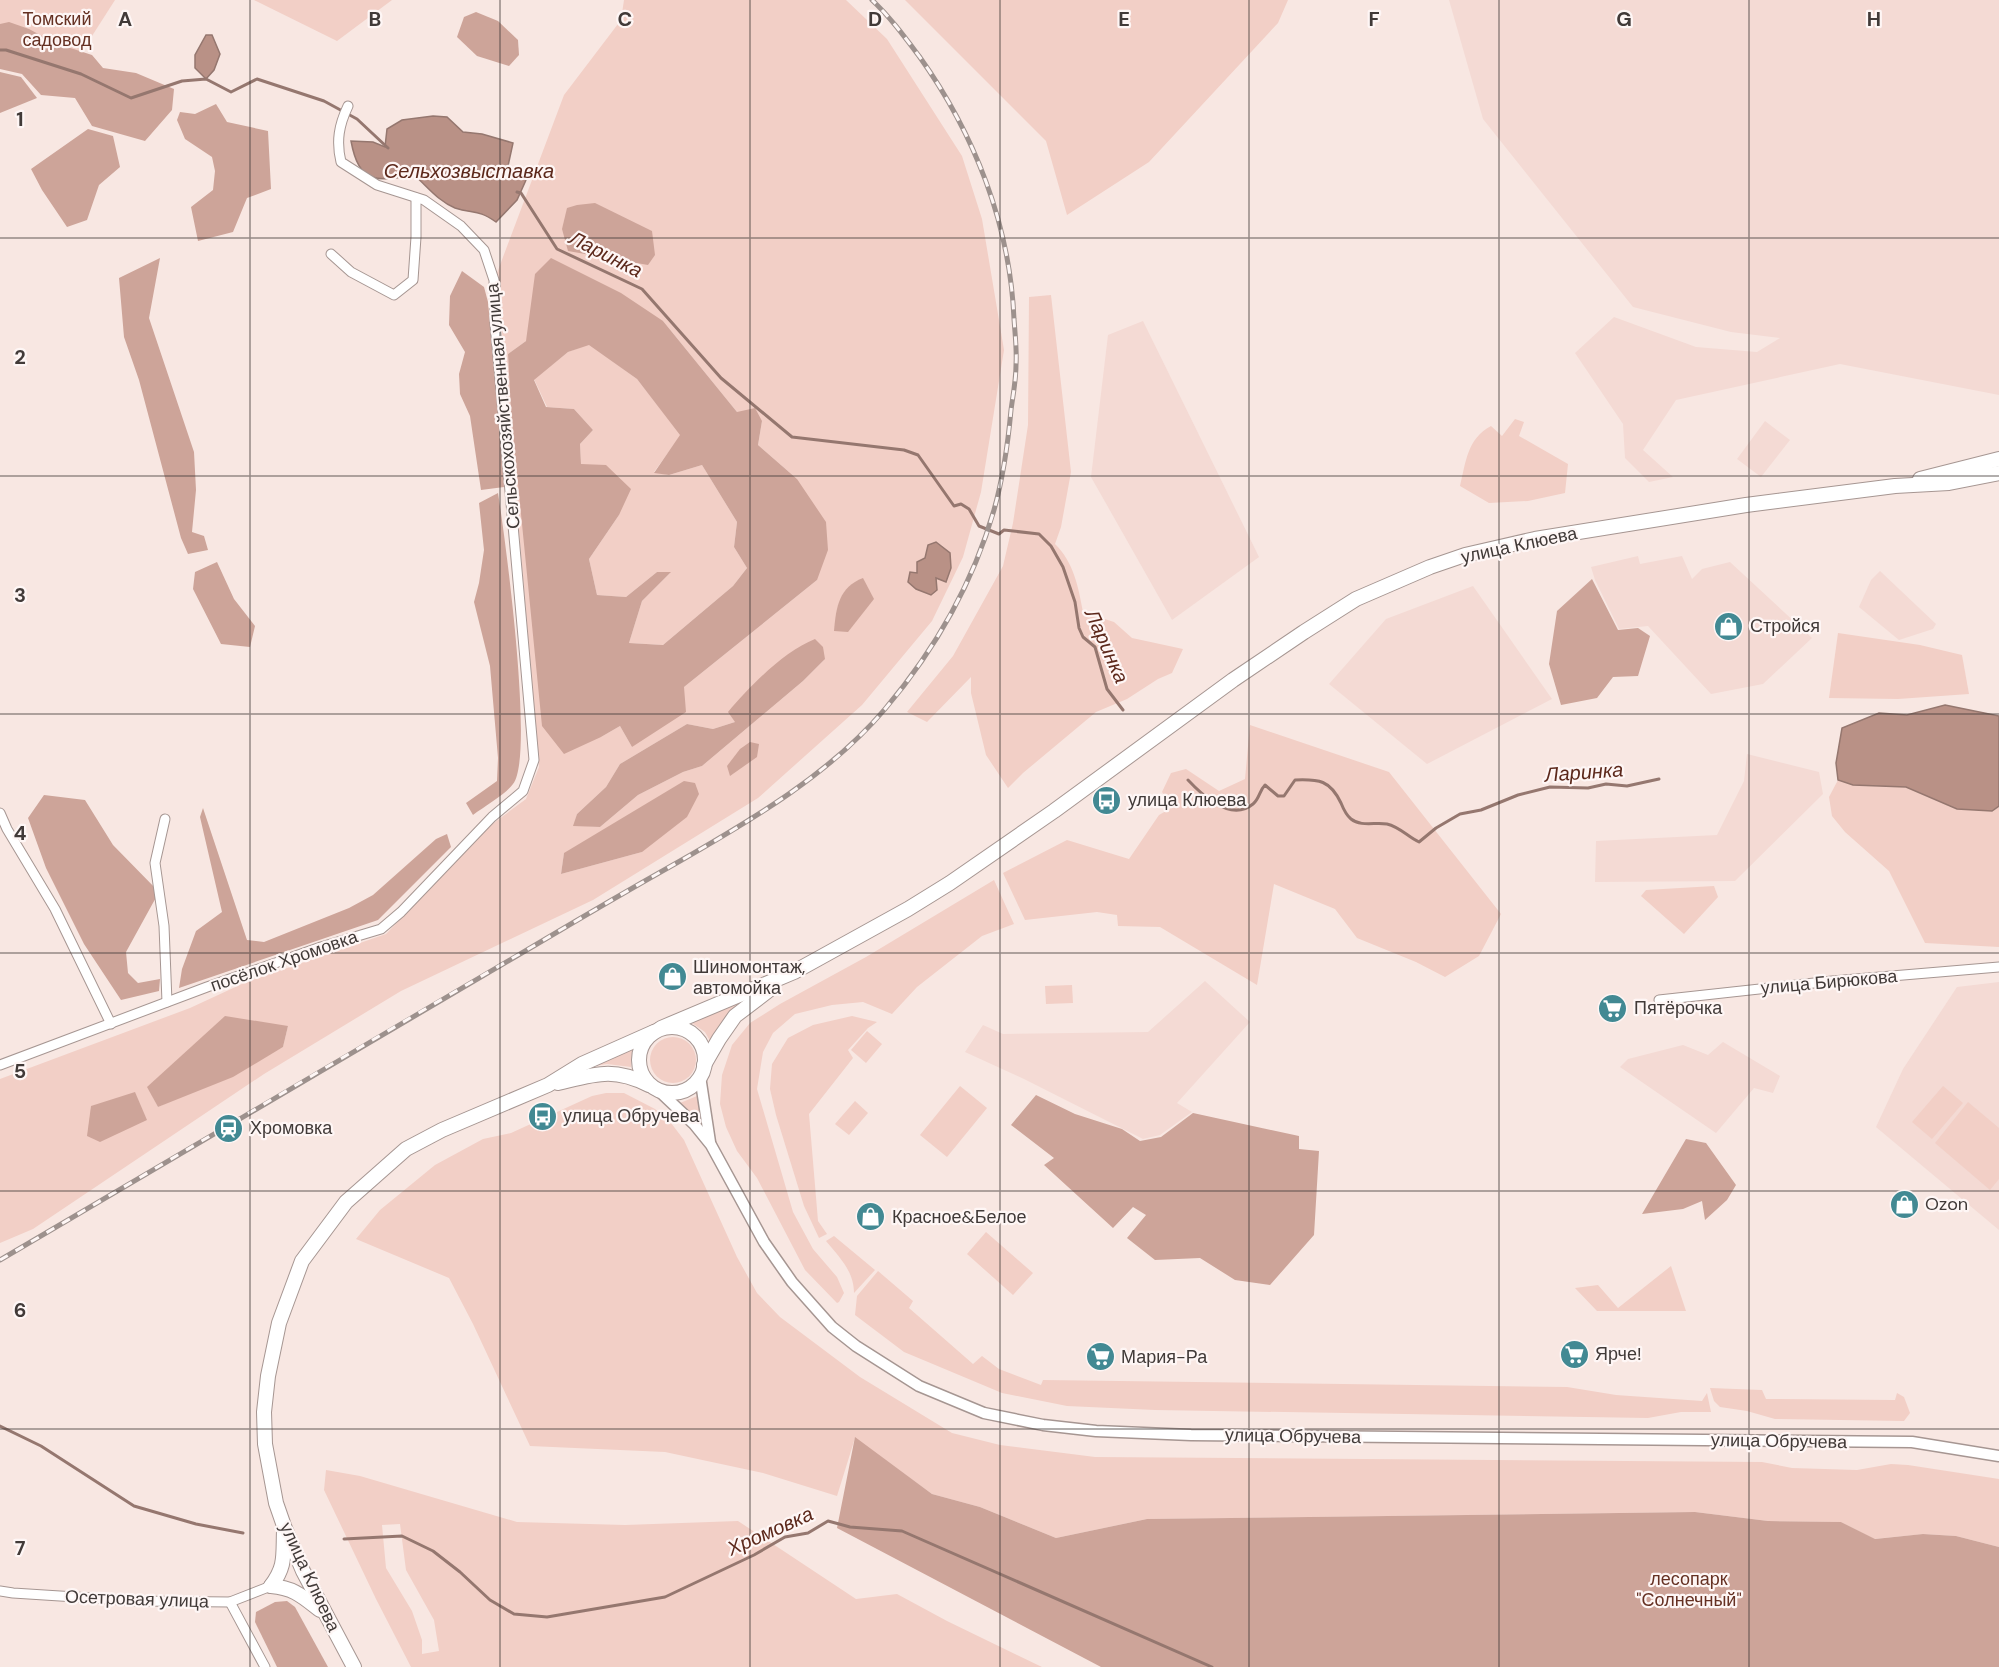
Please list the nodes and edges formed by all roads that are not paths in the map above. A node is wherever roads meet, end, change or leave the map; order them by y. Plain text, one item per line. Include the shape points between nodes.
1 (348, 106) dead end
2 (416, 198) junction
3 (332, 254) dead end
4 (1999, 459) edge
5 (1999, 473) edge
6 (1895, 486) junction
7 (524, 791) joint
8 (0, 813) edge
9 (165, 819) dead end
10 (1999, 967) edge
11 (794, 972) junction
12 (1659, 1000) dead end
13 (167, 1002) junction
14 (111, 1024) junction
15 (658, 1030) junction
16 (0, 1065) edge
17 (702, 1070) junction
18 (548, 1085) junction
19 (657, 1089) junction
20 (711, 1145) junction
21 (1999, 1456) edge
22 (284, 1526) junction
23 (271, 1586) junction
24 (0, 1591) edge
25 (230, 1602) junction
26 (326, 1616) junction
27 (265, 1667) edge
28 (354, 1667) edge

1 - 2 street, Сельскохозяйственная улица via 338,146 341,162 376,185
2 - 3 street via 413,280 394,295 351,272
2 - 7 street, Сельскохозяйственная улица via 461,226 484,250 494,280 534,760
4 - 6 main road, улица Клюева
5 - 6 main road, улица Клюева via 1949,483
6 - 11 main road, улица Клюева via 1534,538 1465,555 1399,580 1356,599 1304,632 950,883
7 - 13 street, посёлок Хромовка via 492,817 381,929 321,946
8 - 14 street via 55,909
9 - 13 street via 155,863 164,926
10 - 12 street, улица Бирюкова
11 - 15 main road, улица Клюева
11 - 17 main road, улица Клюева via 735,1016
13 - 14 street, посёлок Хромовка
14 - 16 street, посёлок Хромовка
15 - 17 main road via 678,1027 693,1035 702,1048
15 - 18 main road, улица Клюева via 582,1064
15 - 19 main road via 642,1044 639,1061 644,1077
17 - 19 main road via 689,1088 673,1093
17 - 20 street, улица Обручева
18 - 19 main road, улица Клюева via 610,1072 630,1076
18 - 22 main road, улица Клюева via 406,1149 346,1203 302,1261 279,1323 264,1412 267,1454
19 - 20 street, улица Обручева
20 - 21 street, улица Обручева via 779,1266 832,1327 919,1386 984,1413 1108,1432 1911,1442
22 - 23 main road via 280,1574
22 - 26 main road, улица Клюева
23 - 25 street, Осетровая улица
23 - 26 main road via 301,1594
24 - 25 street, Осетровая улица via 138,1601
25 - 27 street
26 - 28 main road, улица Клюева

